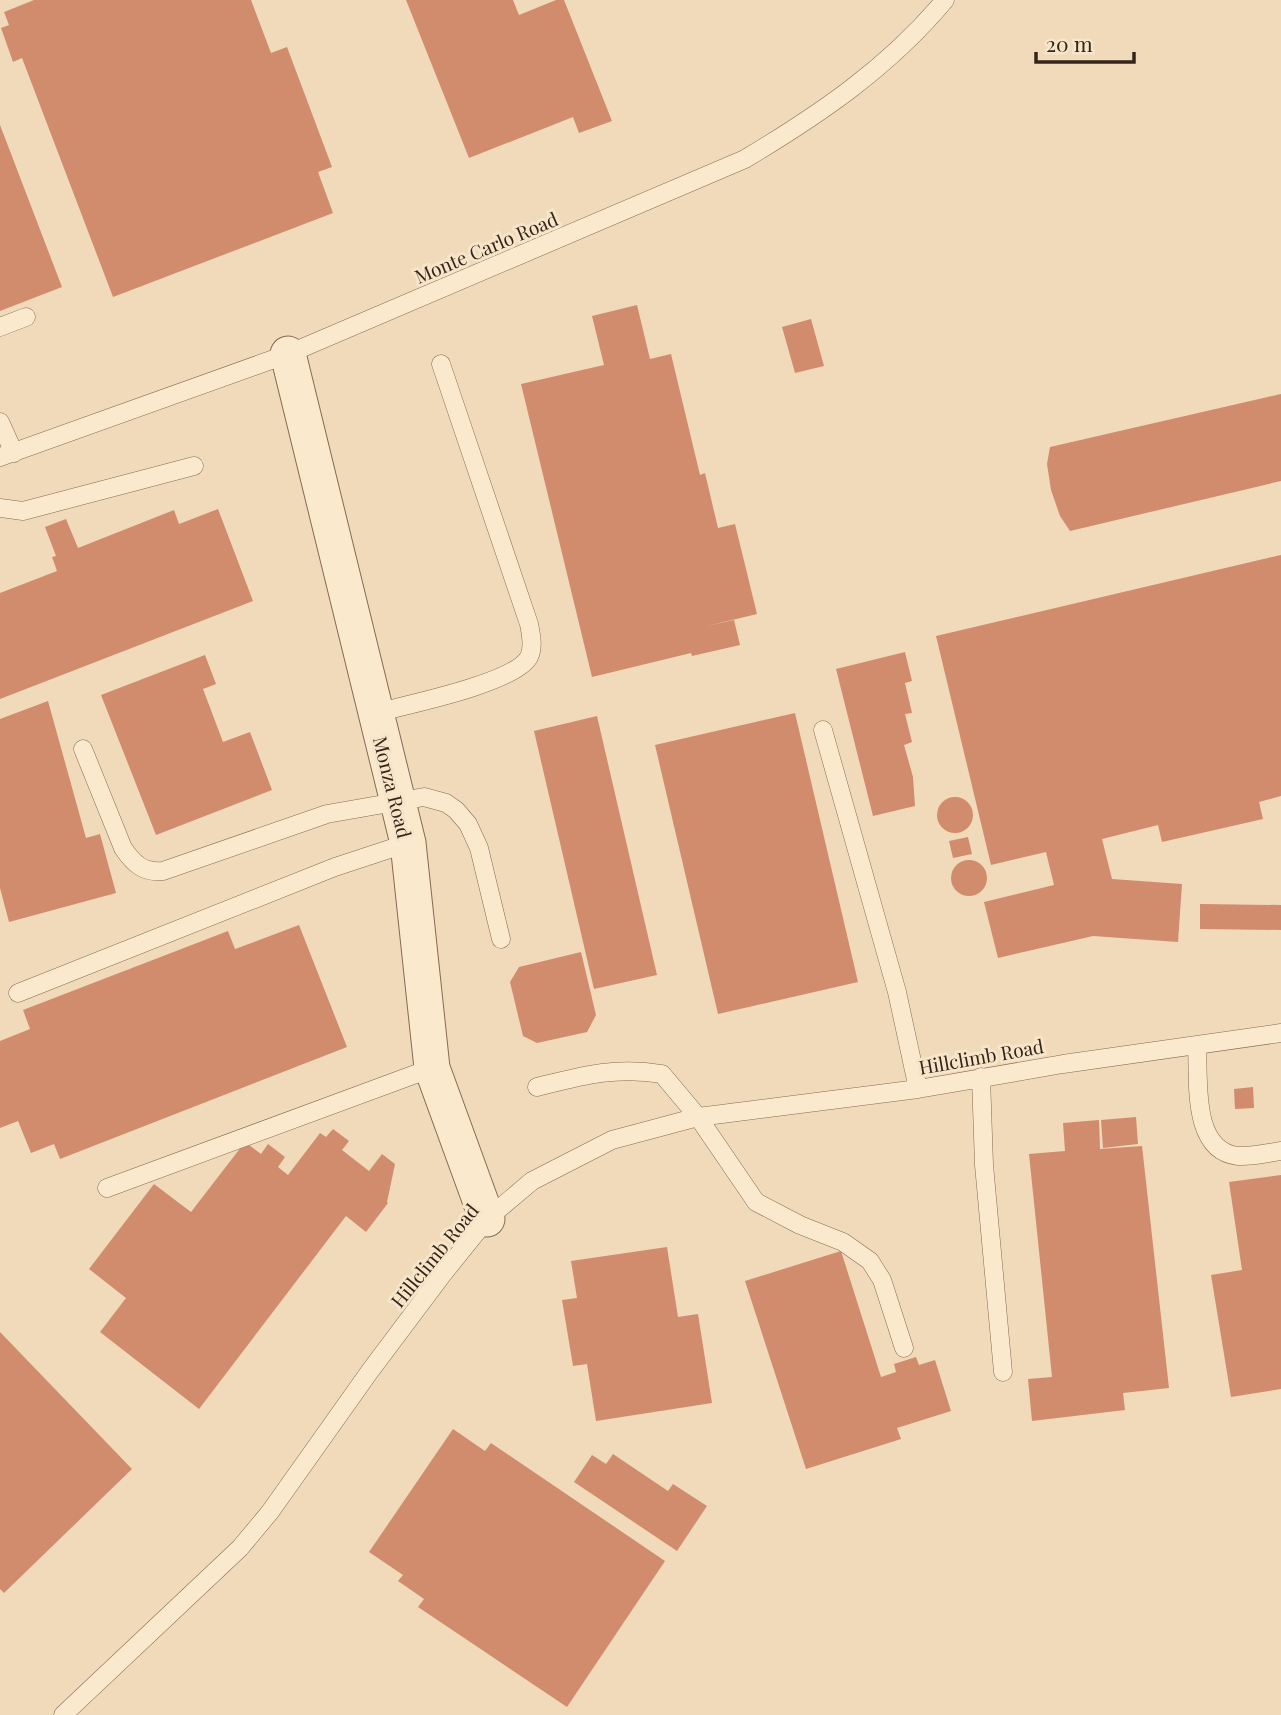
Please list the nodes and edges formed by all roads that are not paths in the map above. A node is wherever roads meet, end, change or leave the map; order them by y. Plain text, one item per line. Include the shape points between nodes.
1 (945, 0) edge
2 (26, 317) dead end
3 (0, 327) edge
4 (288, 354) junction
5 (441, 364) dead end
6 (0, 422) edge
7 (7, 455) edge
8 (194, 466) dead end
9 (0, 508) edge
10 (375, 713) junction
11 (823, 730) dead end
12 (83, 749) dead end
13 (396, 801) junction
14 (408, 843) junction
15 (501, 939) dead end
16 (18, 993) dead end
17 (1281, 1033) edge
18 (1197, 1045) junction
19 (432, 1068) junction
20 (981, 1077) junction
21 (537, 1087) dead end
22 (918, 1089) junction
23 (698, 1117) junction
24 (1281, 1151) edge
25 (107, 1188) dead end
26 (487, 1219) junction
27 (904, 1348) dead end
28 (1003, 1372) dead end
29 (63, 1715) edge

1 - 4 lane, Monte Carlo Road via 862,82 746,159
2 - 3 lane
4 - 7 lane, Monte Carlo Road
4 - 10 street, Monza Road
5 - 10 lane via 529,624 531,649 523,664 498,679
6 - 7 lane
8 - 9 lane via 23,511
10 - 13 street, Monza Road
11 - 22 lane via 897,992
12 - 13 lane via 123,848 132,861 153,872 327,814
13 - 14 street, Monza Road
13 - 15 lane via 424,796 446,803 468,824 479,848
14 - 16 lane via 335,867
14 - 19 street, Monza Road
17 - 18 lane, Hillclimb Road
18 - 20 lane, Hillclimb Road
18 - 24 lane via 1199,1105 1211,1142 1218,1150 1239,1156
19 - 25 lane
19 - 26 street, Monza Road
20 - 22 lane, Hillclimb Road
20 - 28 lane via 984,1165
21 - 23 lane via 601,1072 662,1074
22 - 23 lane, Hillclimb Road
23 - 26 lane, Hillclimb Road via 612,1140 533,1181
23 - 27 lane via 756,1202 843,1242 870,1261 882,1280
26 - 29 lane, Hillclimb Road via 370,1371 270,1512 207,1580

